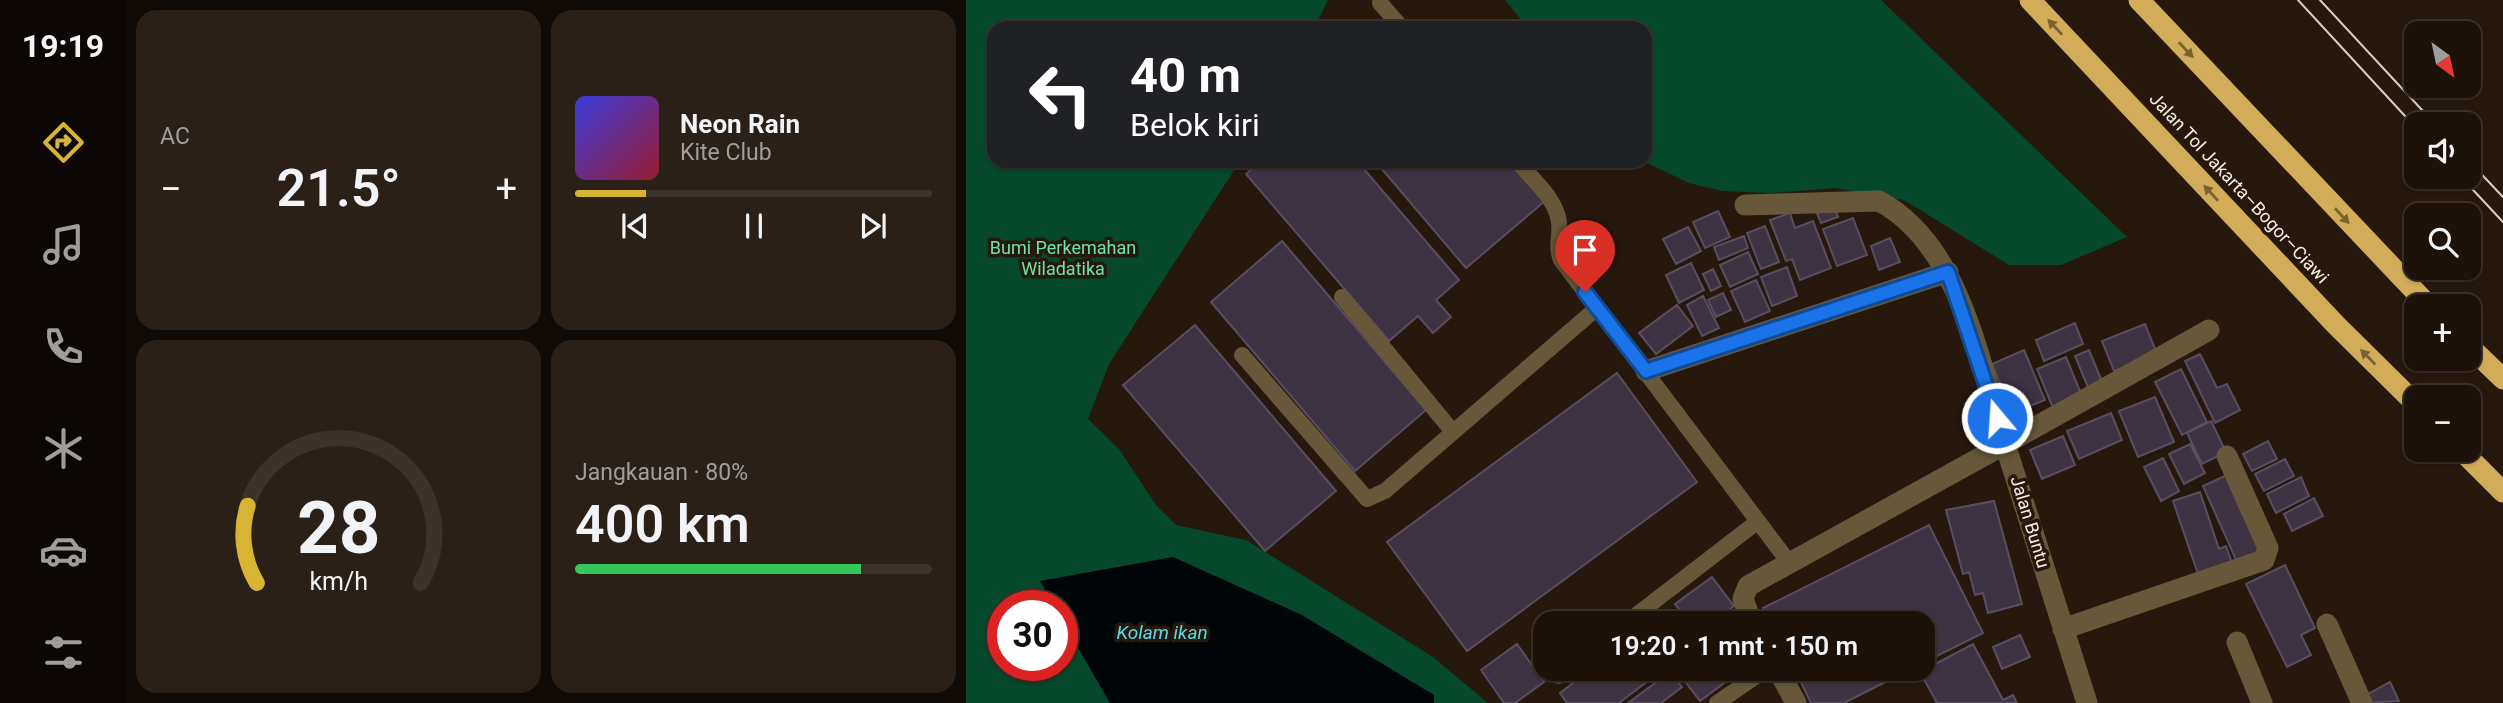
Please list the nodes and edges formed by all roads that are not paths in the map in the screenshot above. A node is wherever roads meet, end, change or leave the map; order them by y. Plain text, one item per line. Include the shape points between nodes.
1 (2030, 0) edge
2 (2139, 0) edge
3 (1380, 3) dead end
4 (1396, 21) edge
5 (1523, 168) edge
6 (1745, 205) dead end
7 (1948, 272) junction
8 (2418, 294) edge
9 (1342, 298) dead end
10 (1597, 308) junction
11 (2209, 330) dead end
12 (1241, 355) dead end
13 (2481, 358) edge
14 (1646, 371) junction
15 (2503, 379) edge
16 (2404, 392) edge
17 (1453, 432) junction
18 (2005, 444) junction
19 (2227, 456) dead end
20 (2473, 462) edge
21 (2503, 492) edge
22 (1757, 522) junction
23 (1791, 565) junction
24 (1642, 611) edge
25 (1748, 611) edge
26 (2328, 624) dead end
27 (2063, 629) junction
28 (2237, 642) dead end
29 (1749, 681) edge
30 (1784, 681) edge
31 (1717, 703) edge
32 (1796, 703) edge
33 (2087, 703) edge
34 (2262, 703) edge
35 (2362, 703) edge

16 -> 1 highway, Jalan Tol Jakarta–Bogor–Ciawi
2 -> 8 highway
3 - 4 lane
5 - 10 lane via 1550,200 1559,222 1556,247 1561,260
6 - 7 street, Jalan Buntu via 1880,201 1924,239
7 - 14 street
7 - 18 street, Jalan Buntu
9 - 17 lane
10 - 14 lane
10 - 17 lane
11 - 18 street
12 - 17 lane via 1367,499 1385,491
13 - 15 highway
14 - 22 lane
18 - 23 street
18 - 27 street, Jalan Buntu
19 - 27 street via 2268,548 2264,560
20 - 21 highway
22 - 23 lane
22 - 24 lane
23 - 25 street via 1748,586 1744,599
26 - 35 street
27 - 33 street, Jalan Buntu
28 - 34 street
29 - 31 lane
30 - 32 street

